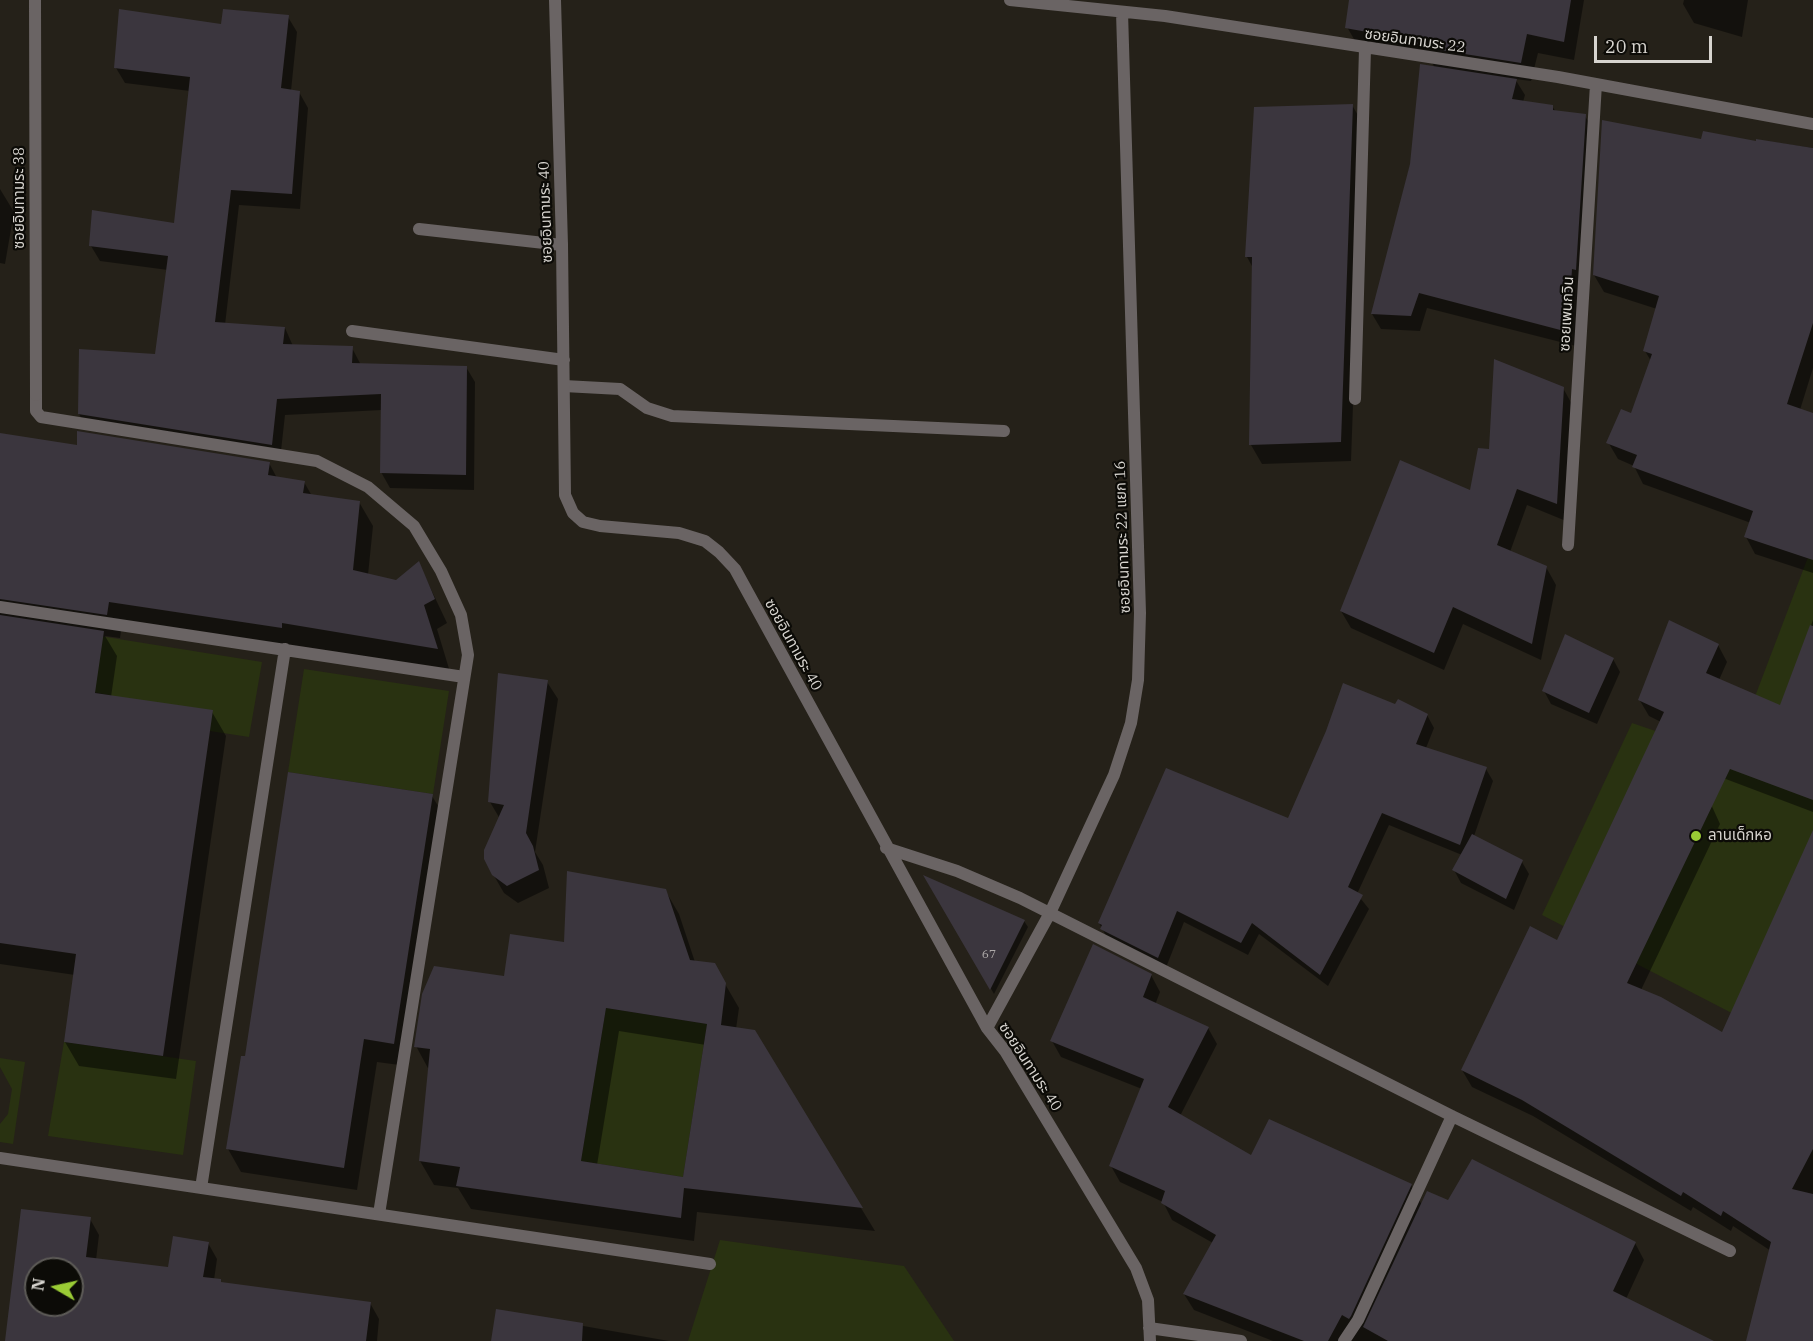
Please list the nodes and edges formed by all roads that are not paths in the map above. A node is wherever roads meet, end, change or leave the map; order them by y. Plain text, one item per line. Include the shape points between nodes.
1 (35, 0) edge
2 (555, 0) edge
3 (1010, 0) edge
4 (1122, 12) junction
5 (1365, 49) junction
6 (1596, 84) junction
7 (1813, 124) edge
8 (419, 229) dead end
9 (562, 245) junction
10 (352, 331) dead end
11 (564, 360) junction
12 (564, 386) junction
13 (1355, 399) dead end
14 (1004, 431) dead end
15 (1568, 545) dead end
16 (0, 607) edge
17 (285, 650) junction
18 (464, 677) junction
19 (886, 848) junction
20 (1050, 913) junction
21 (987, 1028) junction
22 (1452, 1116) junction
23 (0, 1158) edge
24 (201, 1188) junction
25 (379, 1214) junction
26 (1730, 1251) dead end
27 (711, 1264) dead end
28 (1150, 1335) edge
29 (1241, 1341) edge
30 (1344, 1341) edge

1 - 18 street, ซอยอินทามระ 38 via 36,411 41,417 317,461 368,487 414,526 441,571 461,615 468,655
2 - 9 street, ซอยอินทามระ 40
3 - 4 street, ซอยอินทามระ 22
4 - 5 street, ซอยอินทามระ 22
4 - 20 street, ซอยอินทามระ 22 แยก 16 via 1140,613 1138,680 1131,723 1114,775
5 - 6 street, ซอยอินทามระ 22
5 - 13 street
6 - 7 street, ซอยอินทามระ 22
6 - 15 street, ซอยเพนกวิน
8 - 9 street
9 - 11 street, ซอยอินทามระ 40
10 - 11 street
11 - 12 street, ซอยอินทามระ 40
12 - 14 street via 620,389 647,408 672,416
12 - 19 street, ซอยอินทามระ 40 via 565,495 573,513 583,522 600,526 680,533 705,542 735,569
16 - 17 street
17 - 18 street
17 - 24 street
18 - 25 street
19 - 20 street via 957,871
19 - 21 street, ซอยอินทามระ 40
20 - 21 street, ซอยอินทามระ 22 แยก 16
20 - 22 street
21 - 28 street, ซอยอินทามระ 40 via 1005,1051 1136,1268 1148,1300
22 - 26 street
22 - 30 street via 1358,1320
23 - 24 street
24 - 25 street
25 - 27 street
28 - 29 street

